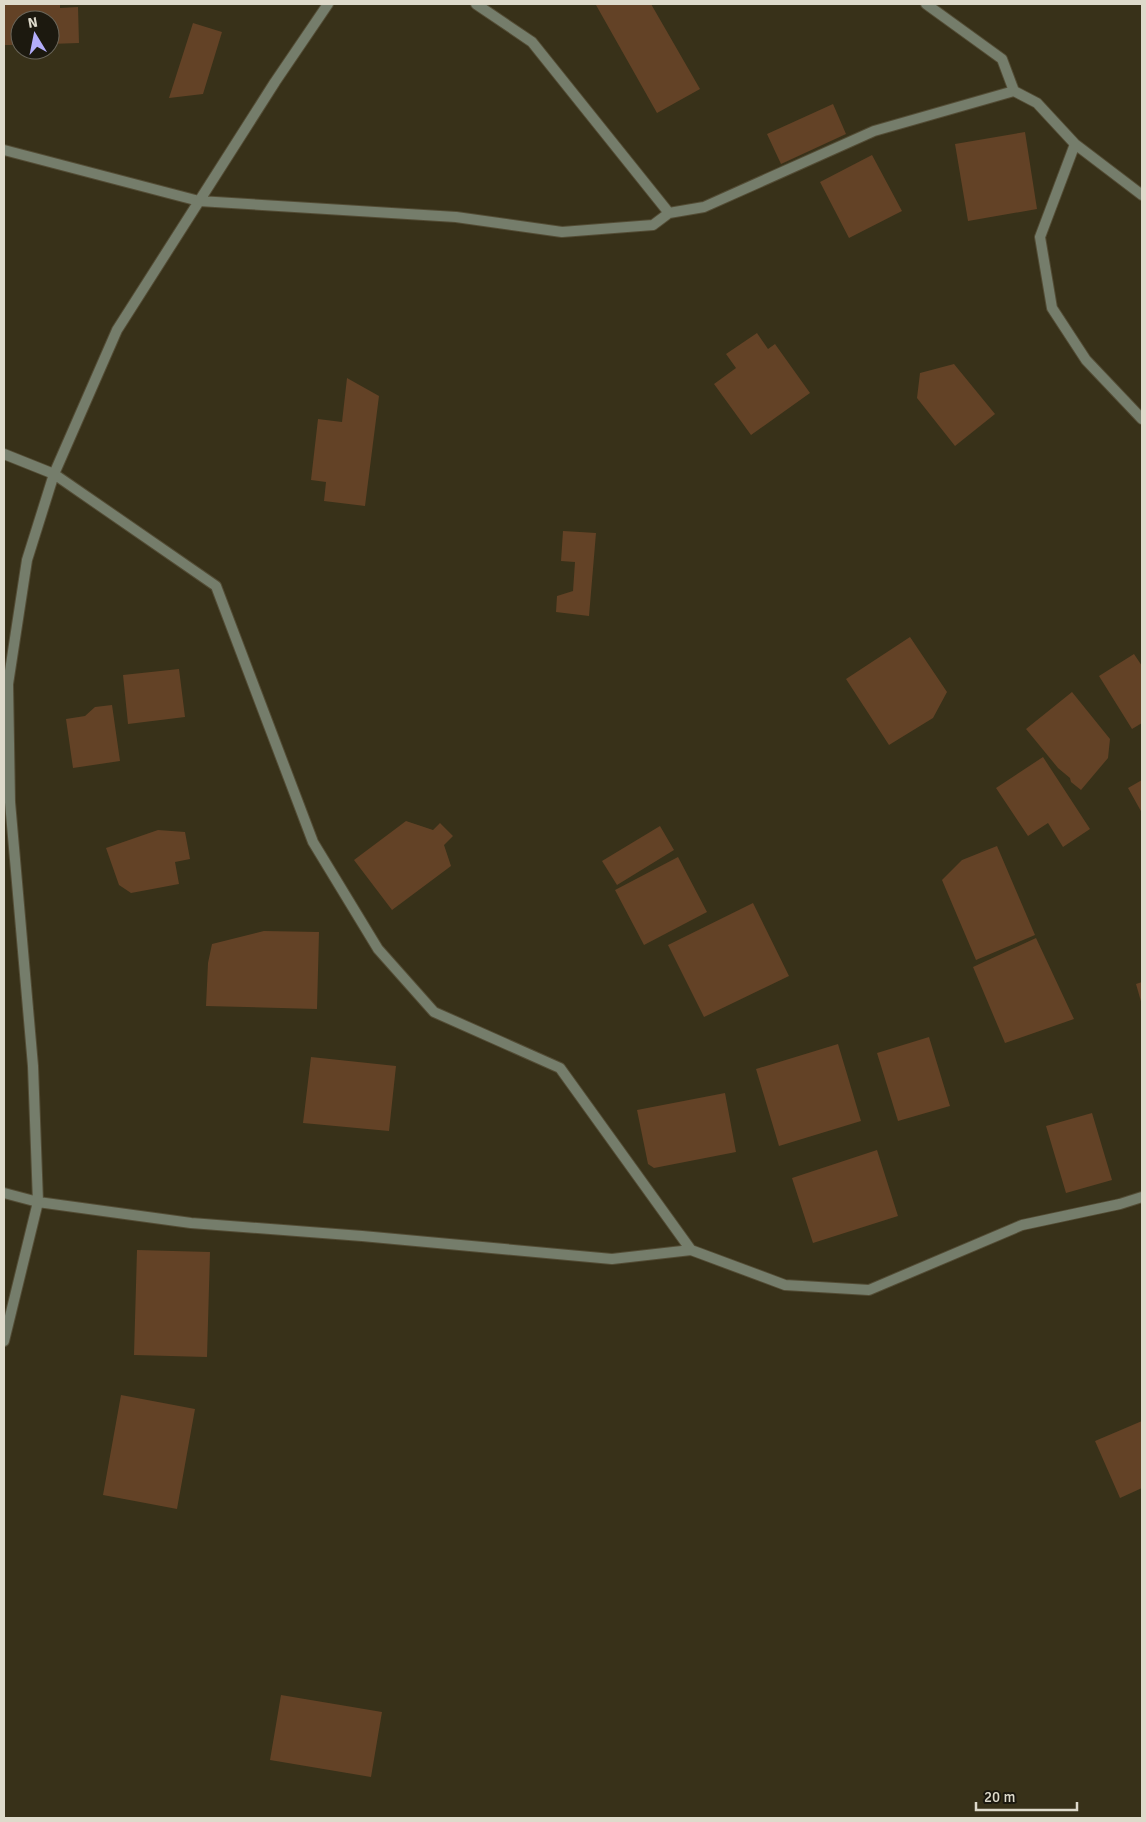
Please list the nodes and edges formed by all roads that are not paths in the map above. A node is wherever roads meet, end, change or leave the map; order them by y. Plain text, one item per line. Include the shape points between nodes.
1 (328, 4) edge
2 (476, 4) edge
3 (926, 4) edge
4 (1014, 91) junction
5 (1075, 144) junction
6 (4, 150) edge
7 (1142, 195) edge
8 (199, 202) junction
9 (669, 213) junction
10 (1142, 419) edge
11 (4, 454) edge
12 (54, 474) junction
13 (4, 1193) edge
14 (1142, 1197) edge
15 (38, 1202) junction
16 (691, 1250) junction
17 (4, 1342) edge

1 - 8 street
2 - 9 street via 532,42
3 - 4 street via 1002,59
4 - 5 street via 1037,103
4 - 9 street via 874,131 704,207
5 - 7 street
5 - 10 street via 1040,238 1052,308 1086,360
6 - 8 street
8 - 9 street via 456,217 562,232 653,225
8 - 12 street via 117,330
11 - 12 street
12 - 15 street via 27,560 8,684 10,802 33,1066
12 - 16 street via 216,586 313,842 378,949 434,1012 560,1068
13 - 15 street
14 - 16 street via 1022,1225 869,1290 785,1285
15 - 16 street via 191,1223 612,1259
15 - 17 street

